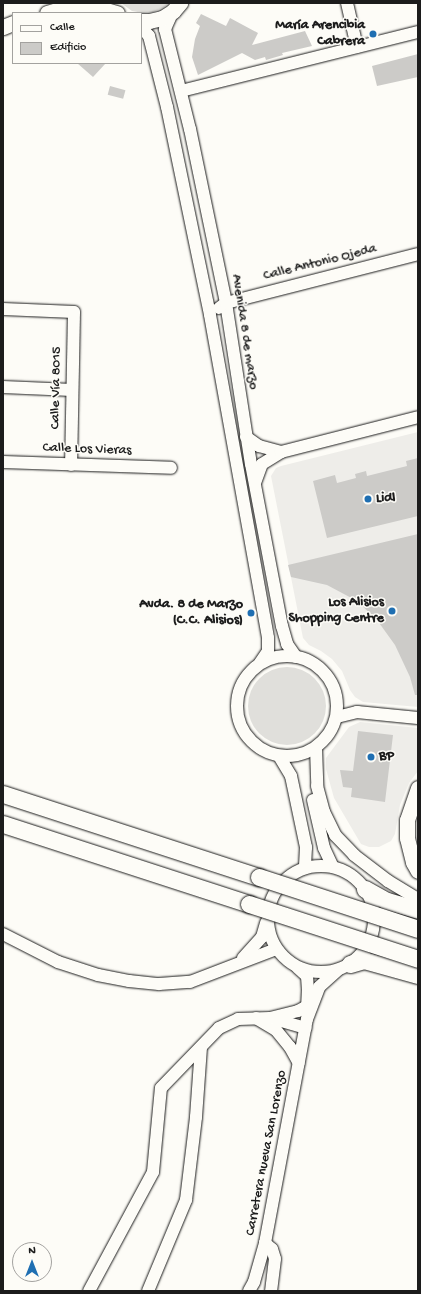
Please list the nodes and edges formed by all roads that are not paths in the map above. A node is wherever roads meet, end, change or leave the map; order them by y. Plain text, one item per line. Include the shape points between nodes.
1 (108, 3) edge
2 (347, 3) edge
3 (75, 4) edge
4 (176, 7) edge
5 (50, 12) edge
6 (113, 12) edge
7 (116, 12) edge
8 (142, 21) edge
9 (142, 28) edge
10 (418, 32) edge
11 (357, 47) junction
12 (180, 92) junction
13 (418, 254) edge
14 (226, 303) junction
15 (3, 309) edge
16 (210, 315) junction
17 (3, 387) edge
18 (72, 390) junction
19 (418, 417) edge
20 (246, 437) junction
21 (281, 452) junction
22 (3, 462) edge
23 (71, 465) junction
24 (171, 468) dead end
25 (255, 483) junction
26 (296, 656) junction
27 (260, 663) junction
28 (337, 699) junction
29 (357, 712) junction
30 (337, 717) junction
31 (418, 718) edge
32 (314, 749) junction
33 (279, 756) junction
34 (418, 788) edge
35 (3, 794) edge
36 (3, 824) edge
37 (333, 867) junction
38 (305, 868) junction
39 (418, 871) edge
40 (365, 889) junction
41 (418, 899) edge
42 (418, 910) edge
43 (267, 922) junction
44 (418, 930) edge
45 (3, 934) edge
46 (276, 949) junction
47 (418, 959) edge
48 (237, 963) junction
49 (344, 967) junction
50 (298, 968) junction
51 (418, 975) edge
52 (307, 1006) junction
53 (256, 1018) junction
54 (270, 1018) junction
55 (307, 1023) junction
56 (200, 1047) junction
57 (299, 1062) junction
58 (265, 1243) junction
59 (89, 1291) edge
60 (148, 1291) edge
61 (249, 1291) edge
62 (272, 1291) edge

1 - 7 main road
2 - 11 street
3 - 5 main road
3 - 6 main road
4 - 8 main road via 162,18
4 - 12 street, Avenida 8 de marzo via 166,29
9 - 16 street via 149,36 167,107
10 - 11 street
11 - 12 street
12 - 14 street, Avenida 8 de marzo
13 - 14 street, Calle Antonio Ojeda
14 - 16 street, Calle Antonio Ojeda
14 - 20 street, Avenida 8 de marzo
15 - 18 street, Calle Vía 8015 via 74,312
16 - 27 street via 268,638 268,651
17 - 18 street
18 - 23 street, Calle Vía 8015
19 - 21 street
20 - 21 street via 259,446
20 - 25 street, Avenida 8 de marzo
21 - 25 street via 262,464
22 - 23 street, Calle Los Vieras
23 - 24 street, Calle Los Vieras
25 - 26 street, Avenida 8 de marzo via 282,626 287,644
26 - 27 street via 272,658
26 - 28 street via 324,671 333,684
27 - 33 street via 247,675 239,690 236,708 240,725 249,740 263,751
28 - 29 street
28 - 30 street
29 - 30 street
29 - 31 street
30 - 32 street via 325,740
32 - 33 street via 296,756
32 - 37 street via 309,768 310,787 324,848
32 - 41 street via 317,786 324,812 335,835 354,855 388,881
33 - 38 street via 291,776 306,846
34 - 39 main road via 407,820 406,838
35 - 44 highway, bridge
36 - 47 highway, bridge
37 - 38 street via 319,865
37 - 40 street via 346,872
38 - 43 street via 289,876 276,888 269,904
40 - 42 highway via 388,901
40 - 49 street via 372,904 375,921 371,938 363,953
43 - 46 street
43 - 48 street via 262,937
45 - 48 street via 58,962 98,975 129,981 159,984 190,982
46 - 48 street
46 - 50 street
49 - 50 street via 324,973
49 - 51 highway via 364,960
49 - 55 street, Carretera nueva San Lorenzo via 319,987
50 - 52 street, Carretera nueva San Lorenzo via 307,976
52 - 54 street
52 - 55 street, Carretera nueva San Lorenzo
53 - 54 street
53 - 56 street via 238,1019 219,1028
53 - 57 street via 276,1030
54 - 55 street
55 - 57 street, Carretera nueva San Lorenzo
56 - 59 street via 161,1088 153,1172
56 - 60 street via 196,1117 186,1200
57 - 58 street, Carretera nueva San Lorenzo
58 - 61 street, Carretera nueva San Lorenzo
58 - 62 street via 272,1249 275,1259

